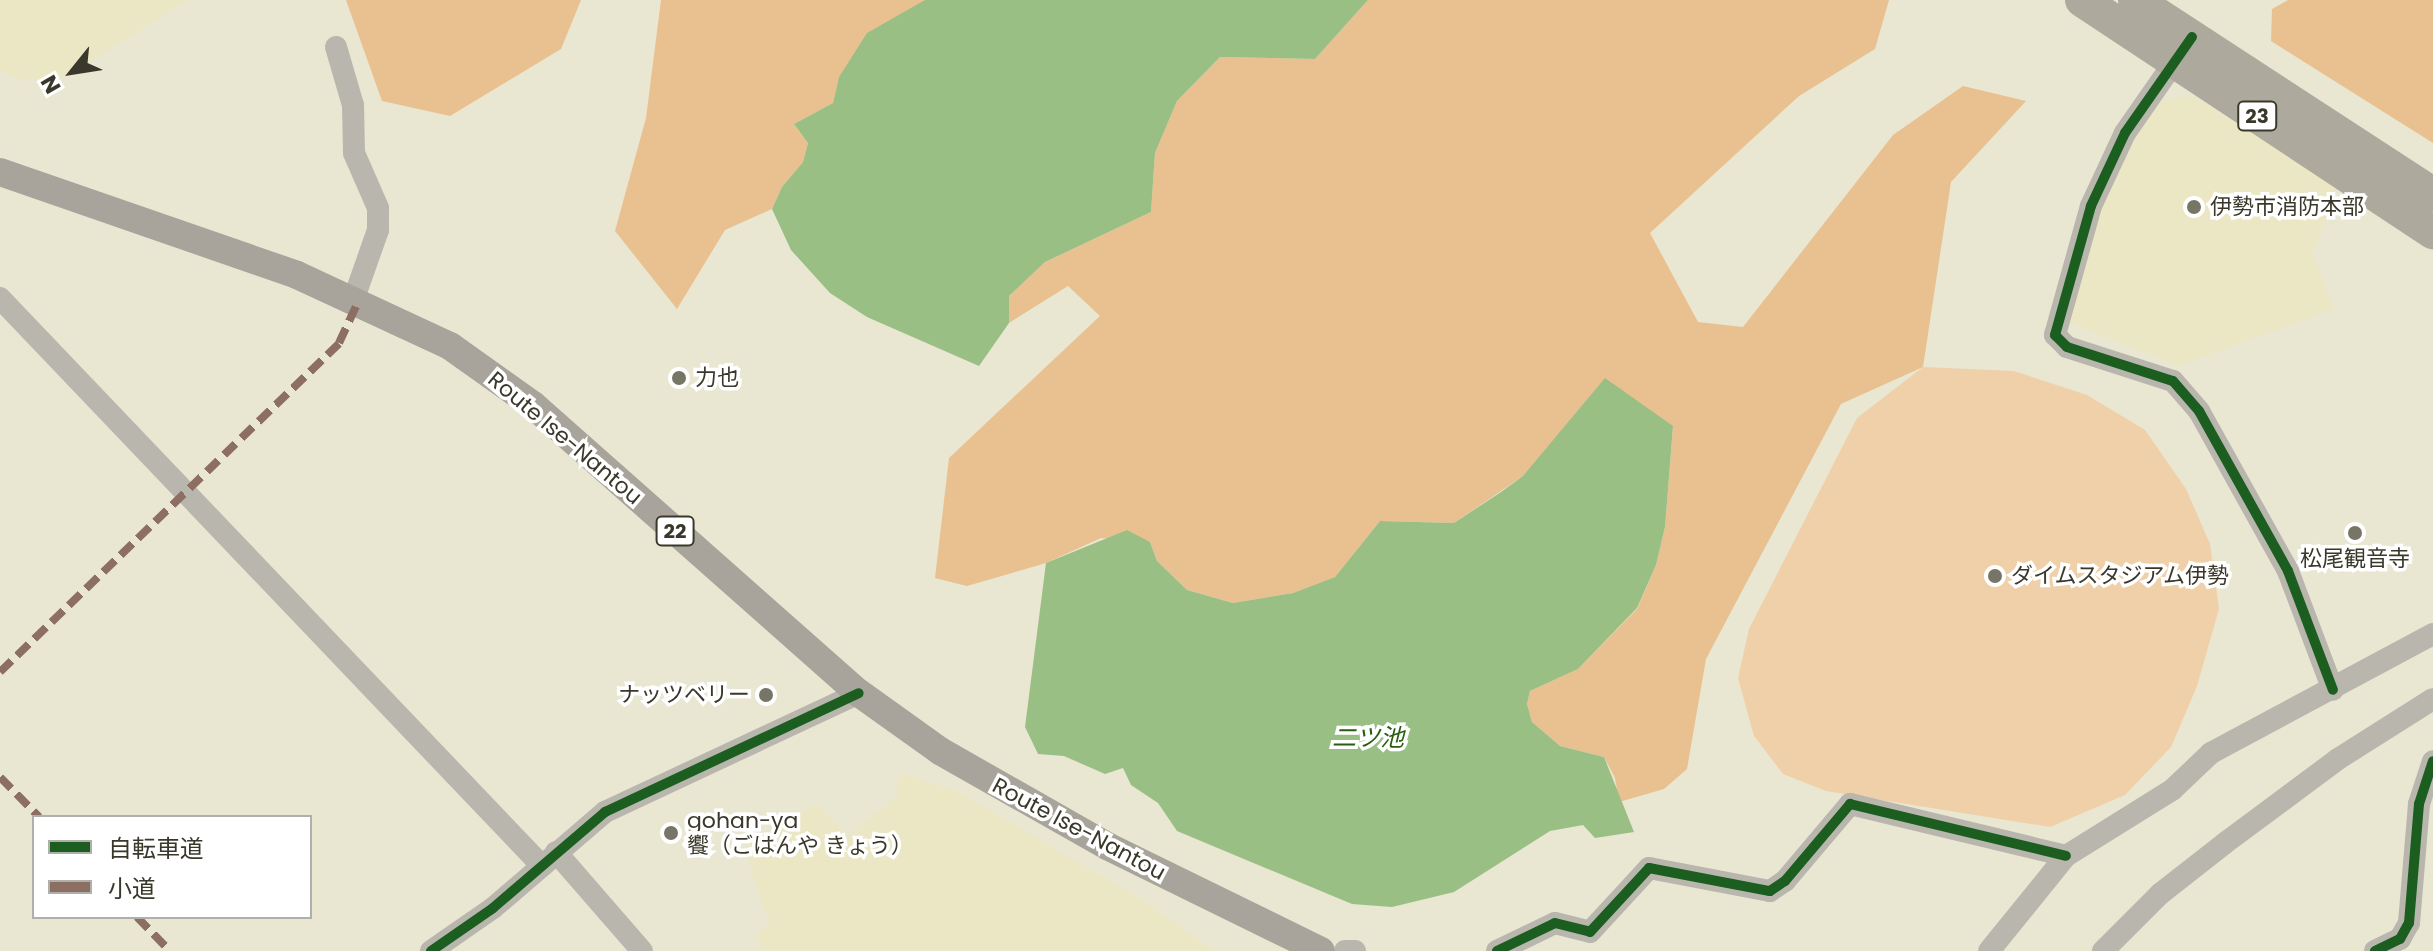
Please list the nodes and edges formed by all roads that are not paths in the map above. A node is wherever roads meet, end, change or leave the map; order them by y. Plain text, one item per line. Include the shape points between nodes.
1 (2082, 0) edge
2 (2135, 0) edge
3 (336, 47) dead end
4 (2183, 49) junction
5 (0, 172) edge
6 (2433, 194) edge
7 (2433, 232) edge
8 (0, 298) edge
9 (354, 298) junction
10 (2433, 634) edge
11 (2333, 690) junction
12 (859, 693) junction
13 (2433, 699) edge
14 (2433, 761) edge
15 (2066, 856) junction
16 (549, 859) junction
17 (431, 951) edge
18 (642, 951) edge
19 (1321, 951) edge
20 (1345, 951) edge
21 (1355, 951) edge
22 (1497, 951) edge
23 (1989, 951) edge
24 (2103, 951) edge
25 (2375, 951) edge

1 - 4 highway, 23
2 - 4 highway, 23
3 - 9 street via 353,105 354,153 378,208 378,230
4 - 6 highway, 23
4 - 7 highway, 23
4 - 11 street via 2125,133 2091,206 2055,335 2067,347 2173,381 2199,411 2288,571
5 - 9 main road, Route Ise-Nantou / 22
8 - 16 street
9 - 12 main road, Route Ise-Nantou / 22 via 450,346 533,405
10 - 11 street
11 - 15 street via 2211,753 2172,790
12 - 16 street via 605,812
12 - 19 main road, Route Ise-Nantou / 22 via 998,788
13 - 24 street via 2338,759 2225,843 2160,894
14 - 25 street via 2419,804 2409,923 2400,939
15 - 22 street via 1850,804 1785,881 1770,891 1649,868 1590,932 1555,923
15 - 23 street
16 - 17 street via 493,908
16 - 18 street
20 - 21 street

